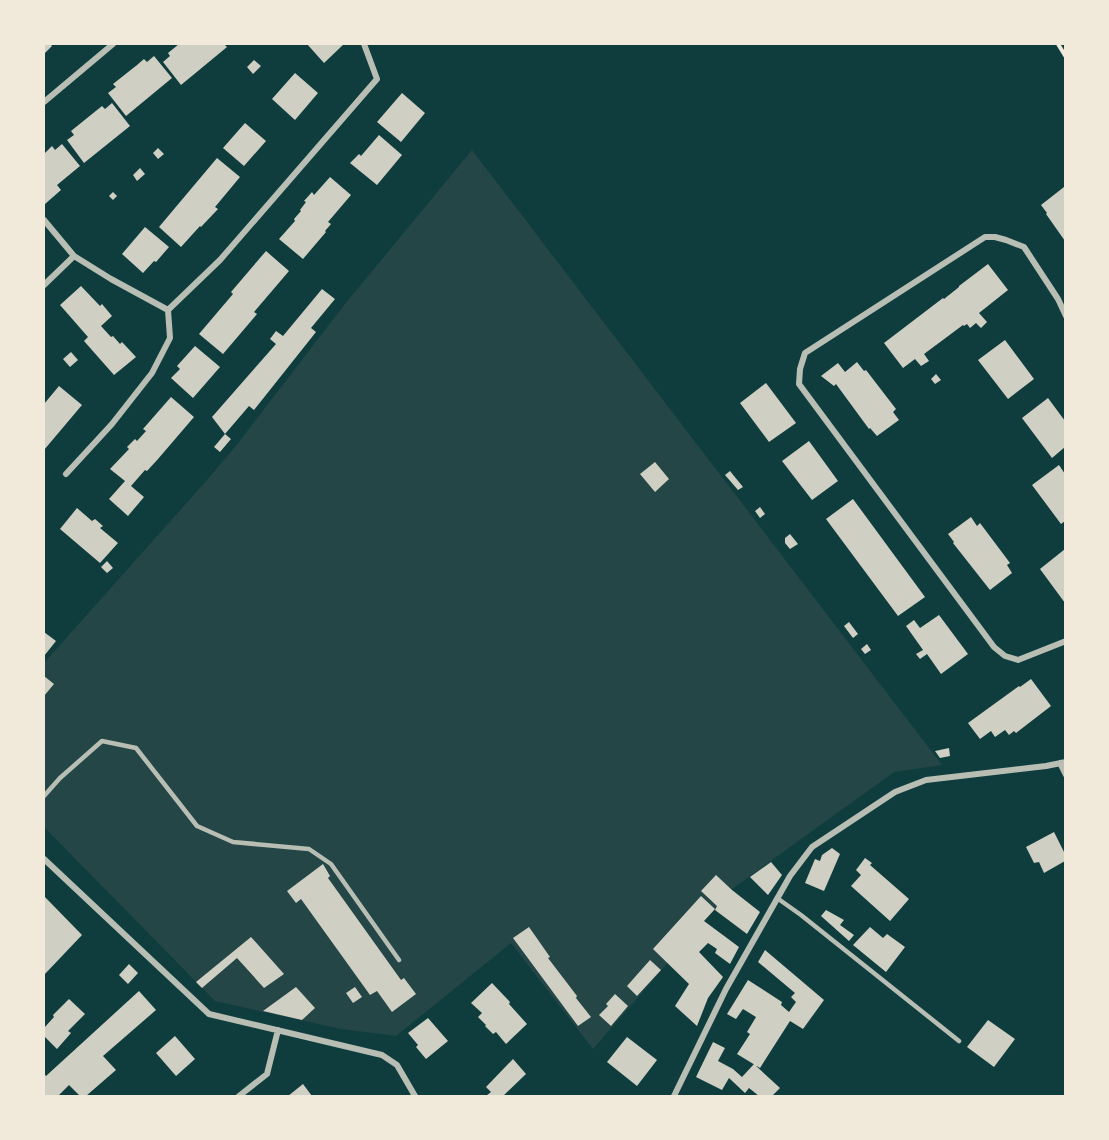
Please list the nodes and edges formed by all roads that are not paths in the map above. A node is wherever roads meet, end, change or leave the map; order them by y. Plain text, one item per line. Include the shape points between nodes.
1 (113, 44) edge
2 (364, 44) edge
3 (44, 102) edge
4 (44, 220) edge
5 (74, 256) junction
6 (44, 285) edge
7 (168, 310) junction
8 (1065, 316) edge
9 (66, 474) dead end
10 (1065, 641) edge
11 (1063, 762) edge
12 (1065, 775) edge
13 (44, 796) edge
14 (44, 859) edge
15 (777, 898) junction
16 (399, 960) dead end
17 (278, 1030) junction
18 (959, 1041) dead end
19 (240, 1096) edge
20 (415, 1096) edge
21 (674, 1096) edge

1 - 3 street
2 - 7 street via 377,79 220,260
4 - 5 street
5 - 6 street
5 - 7 street
7 - 9 street via 170,338 152,372
8 - 10 street via 1024,247 986,237 805,353 799,384 994,648 1018,660
11 - 12 street
11 - 15 street via 926,780 895,792 812,847
13 - 16 lane via 102,741 136,748 197,826 233,842 309,849 331,864
14 - 17 street via 209,1014
15 - 18 lane
15 - 21 street via 726,989
17 - 19 street via 267,1074
17 - 20 street via 382,1055 397,1065

